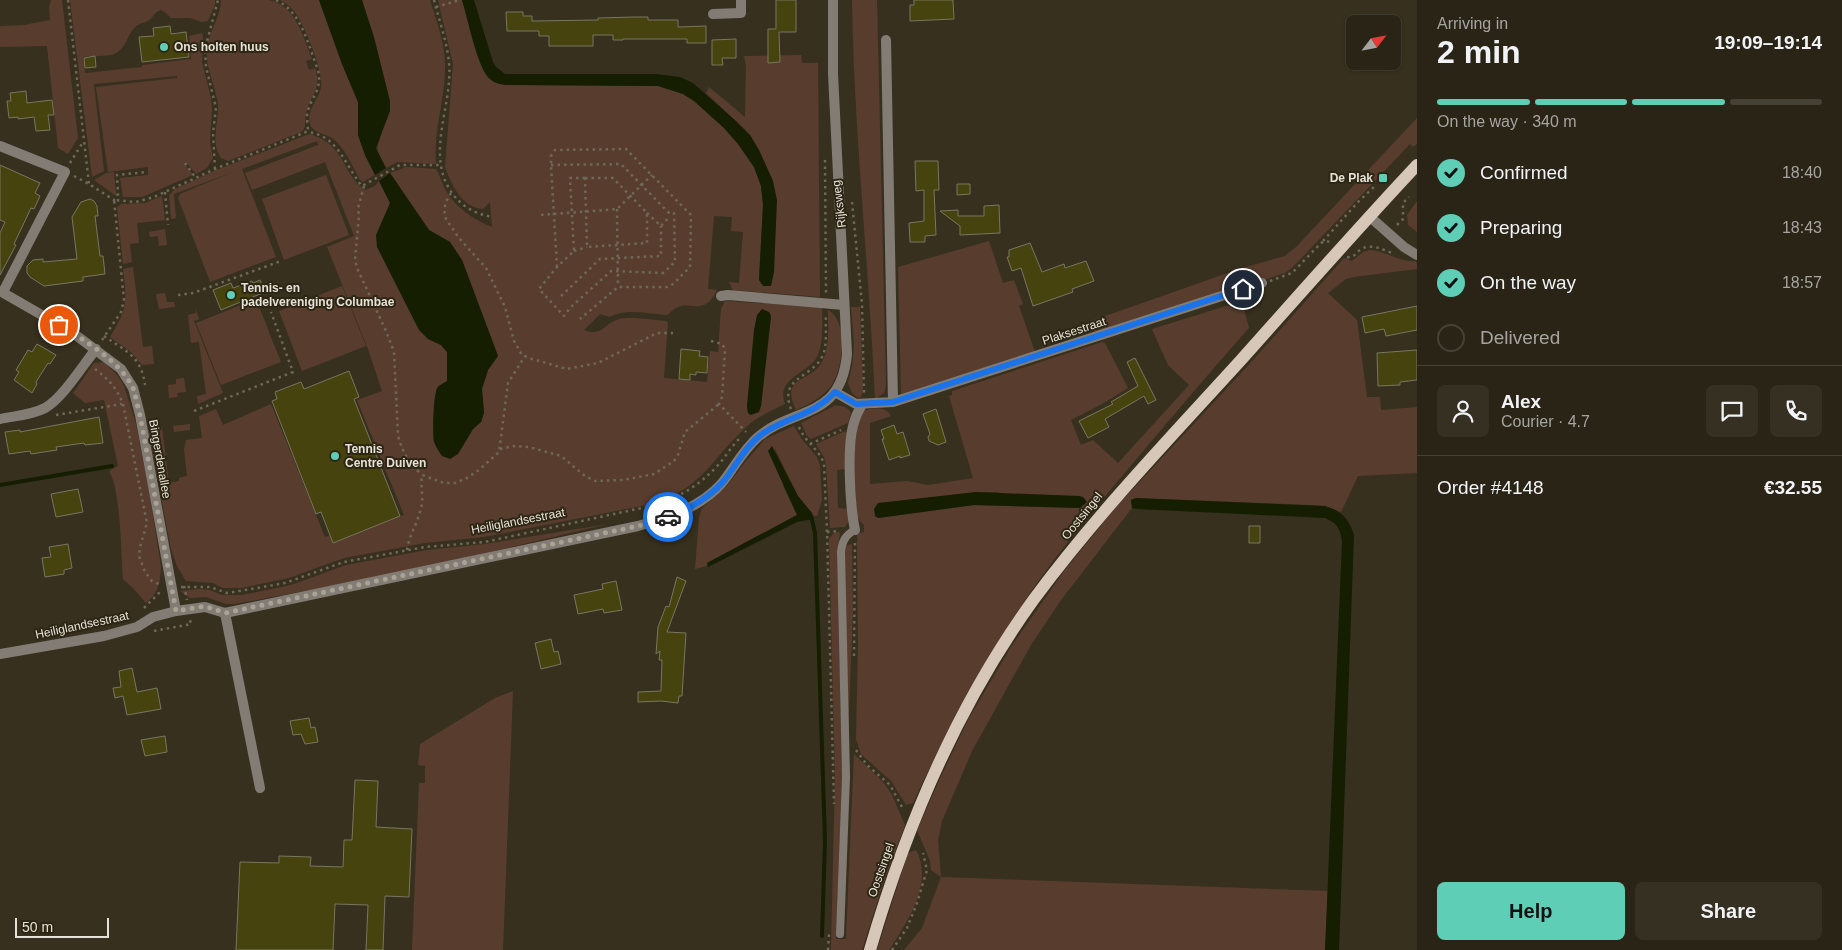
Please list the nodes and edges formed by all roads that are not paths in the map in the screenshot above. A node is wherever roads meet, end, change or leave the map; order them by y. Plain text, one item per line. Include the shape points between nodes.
1 (741, 0) edge
2 (833, 0) edge
3 (713, 14) dead end
4 (886, 40) dead end
5 (0, 146) edge
6 (1417, 165) edge
7 (1369, 216) junction
8 (1417, 255) edge
9 (1262, 283) dead end
10 (1, 292) edge
11 (721, 296) dead end
12 (844, 305) junction
13 (96, 349) junction
14 (835, 392) junction
15 (893, 402) junction
16 (862, 404) junction
17 (0, 419) edge
18 (855, 530) joint
19 (176, 611) junction
20 (225, 613) junction
21 (0, 654) edge
22 (260, 788) dead end
23 (840, 934) dead end
24 (870, 950) edge

1 - 3 street via 741,13
2 - 12 street, Rijksweg
4 - 15 street
5 - 10 street via 65,172
6 - 7 main road, Oostsingel
7 - 8 street
7 - 24 main road, Oostsingel via 1113,499 1034,600 1000,650 930,782 897,864
9 - 15 street, Plaksestraat
10 - 13 street, Bingerdenallee
11 - 12 street
12 - 14 street, Rijksweg via 846,364
13 - 17 street via 57,399 46,408
13 - 19 street, Bingerdenallee via 120,369 133,388 166,560 167,587
14 - 16 street, Plaksestraat
14 - 20 street, Heiliglandsestraat via 823,404 761,435 716,490 670,517
15 - 16 street, Plaksestraat
16 - 18 street via 853,425 851,454
18 - 23 lane via 846,536 841,552 846,777
19 - 20 street, Heiliglandsestraat via 205,606
19 - 21 street, Heiliglandsestraat via 104,636
20 - 22 street

